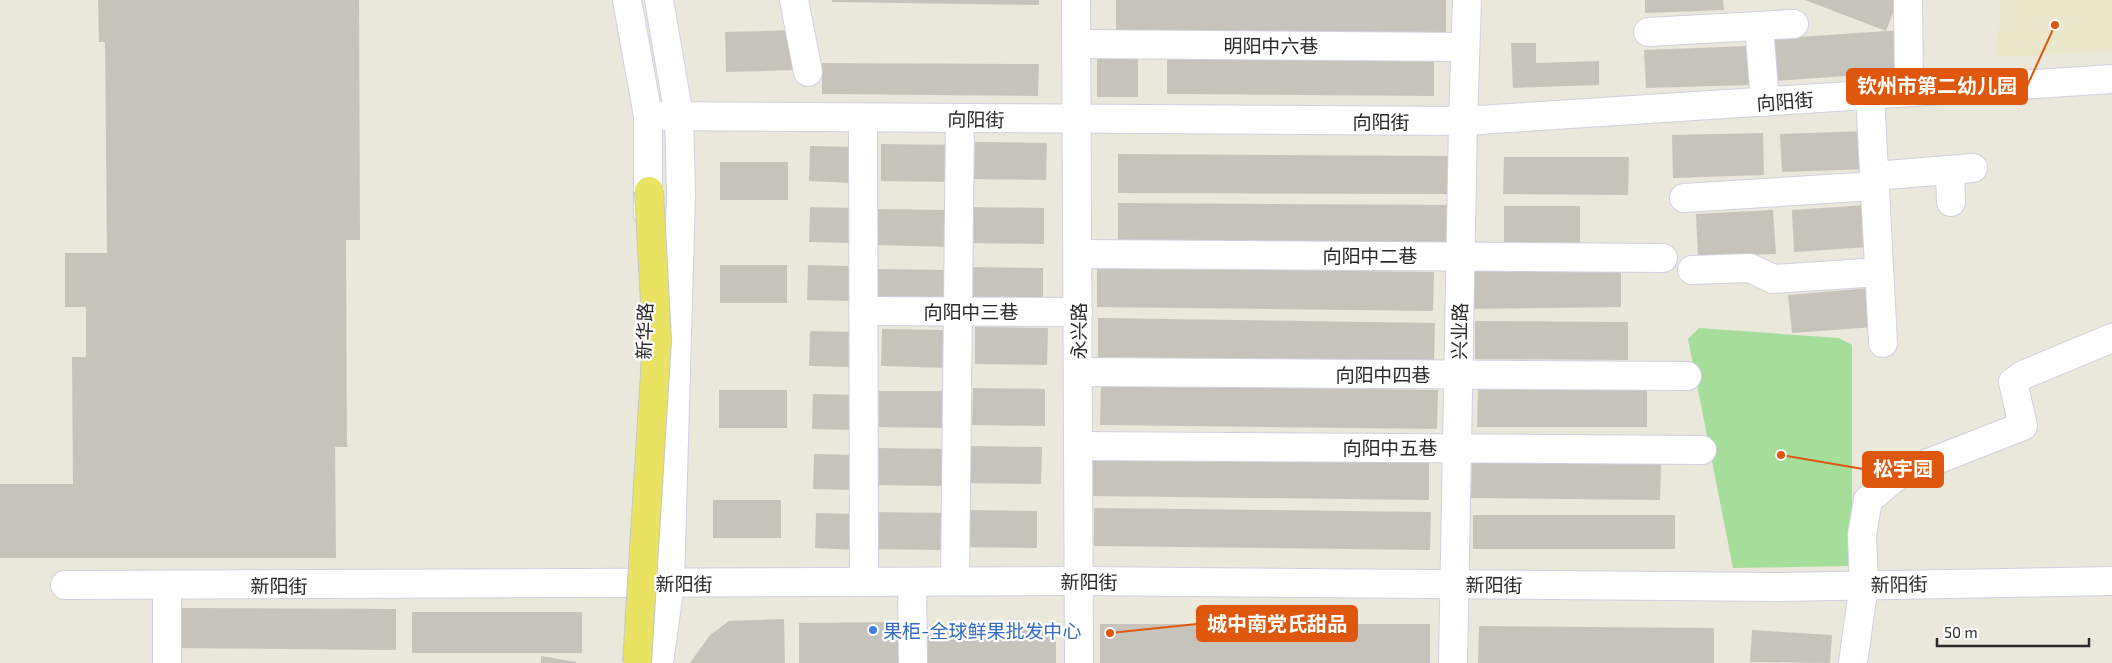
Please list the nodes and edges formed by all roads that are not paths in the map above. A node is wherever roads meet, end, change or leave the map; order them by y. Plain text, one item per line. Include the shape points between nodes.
1 (627, 0) edge
2 (659, 0) edge
3 (794, 0) edge
4 (1076, 0) edge
5 (1467, 0) edge
6 (1908, 0) edge
7 (1794, 24) dead end
8 (1759, 26) junction
9 (1648, 32) dead end
10 (1077, 44) junction
11 (1465, 47) junction
12 (808, 72) dead end
13 (2112, 79) edge
14 (1909, 92) junction
15 (1870, 95) junction
16 (1765, 102) junction
17 (648, 116) junction
18 (679, 116) junction
19 (863, 118) junction
20 (960, 119) junction
21 (1077, 120) junction
22 (1463, 121) junction
23 (1875, 181) junction
24 (649, 191) junction
25 (1684, 198) dead end
26 (1951, 202) dead end
27 (1078, 254) junction
28 (1460, 256) junction
29 (1663, 258) dead end
30 (1692, 270) dead end
31 (1880, 272) junction
32 (864, 311) junction
33 (958, 311) junction
34 (1078, 312) junction
35 (2112, 338) edge
36 (1883, 343) dead end
37 (1078, 372) junction
38 (1458, 374) junction
39 (1687, 376) dead end
40 (1078, 446) junction
41 (1457, 448) junction
42 (1702, 450) dead end
43 (956, 581) junction
44 (1079, 581) junction
45 (2112, 581) edge
46 (864, 582) junction
47 (912, 582) junction
48 (670, 583) junction
49 (636, 584) junction
50 (1454, 584) junction
51 (1864, 584) junction
52 (65, 585) dead end
53 (167, 586) junction
54 (167, 663) edge
55 (625, 663) edge
56 (637, 663) edge
57 (659, 663) edge
58 (913, 663) edge
59 (1079, 663) edge
60 (1453, 663) edge
61 (1853, 663) edge

1 - 17 street, 新华路
2 - 18 street, 新华路
3 - 12 street
4 - 10 street, 永兴路
5 - 11 street, 兴业路
6 - 14 street
7 - 8 street
8 - 9 street
8 - 16 street
10 - 11 street, 明阳中六巷
10 - 21 street, 永兴路
11 - 22 street, 兴业路
13 - 14 street, 向阳街
14 - 15 street, 向阳街
15 - 16 street, 向阳街
15 - 23 street
16 - 22 street, 向阳街
17 - 18 street, 向阳街
17 - 24 street, 新华路
18 - 19 street, 向阳街
18 - 48 street, 新华路 via 681,193
19 - 20 street, 向阳街
19 - 32 street
20 - 21 street, 向阳街
20 - 33 street
21 - 22 street, 向阳街
21 - 27 street, 永兴路
22 - 28 street, 兴业路
23 - 25 street
23 - 26 street via 1961,169
23 - 31 street
24 - 49 street, 新华路
24 - 56 main road, bridge via 657,340
27 - 28 street, 向阳中二巷
27 - 34 street, 永兴路
28 - 29 street, 向阳中二巷
28 - 38 street, 兴业路
30 - 31 street via 1750,268 1773,279
31 - 36 street
32 - 33 street, 向阳中三巷
32 - 46 street
33 - 34 street, 向阳中三巷
33 - 43 street
34 - 37 street, 永兴路
35 - 51 street via 2023,375 2014,382 2023,426 1898,475 1868,500 1862,535
37 - 38 street, 向阳中四巷
37 - 40 street, 永兴路
38 - 39 street, 向阳中四巷
38 - 41 street, 兴业路
40 - 41 street, 向阳中五巷
40 - 44 street, 永兴路
41 - 42 street, 向阳中五巷
41 - 50 street, 兴业路
43 - 44 street, 新阳街
43 - 47 street, 新阳街
44 - 50 street, 新阳街
44 - 59 street, 永兴路
45 - 51 street, 新阳街
46 - 47 street, 新阳街
46 - 48 street, 新阳街
47 - 58 street
48 - 49 street, 新阳街
48 - 57 street, 新华路
49 - 53 street, 新阳街
49 - 55 street, 新华路
50 - 51 street, 新阳街 via 1778,587
50 - 60 street, 兴业路
51 - 61 street
52 - 53 street, 新阳街
53 - 54 street

